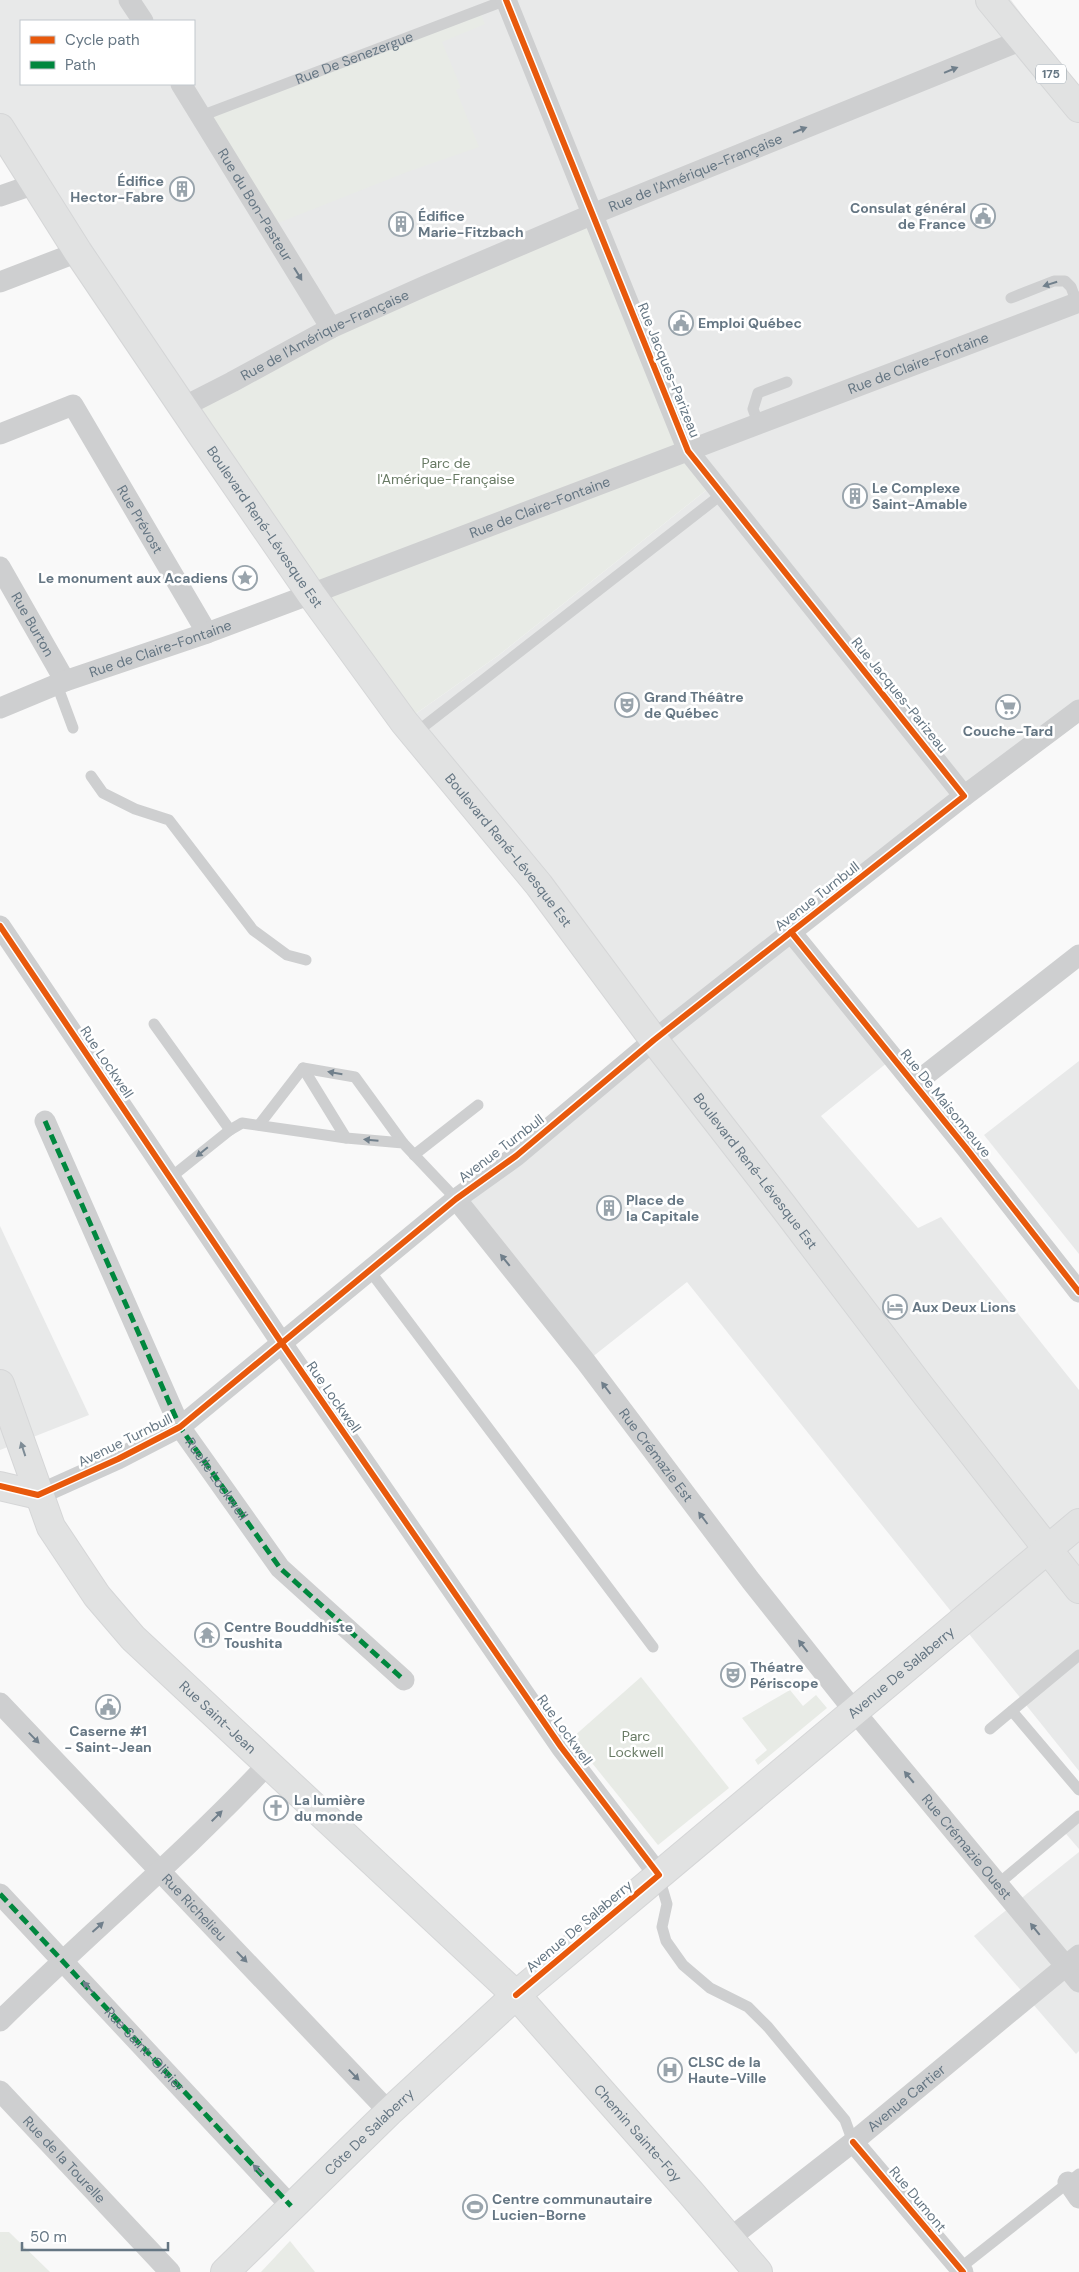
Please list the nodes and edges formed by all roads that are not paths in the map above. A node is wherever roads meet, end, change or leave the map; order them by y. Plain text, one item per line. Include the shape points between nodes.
1 (129, 0) edge
2 (507, 0) edge
3 (990, 0) edge
4 (141, 20) edge
5 (1022, 40) junction
6 (182, 85) edge
7 (1079, 108) edge
8 (201, 116) junction
9 (0, 128) edge
10 (34, 184) junction
11 (0, 196) edge
12 (592, 214) junction
13 (78, 252) junction
14 (0, 282) edge
15 (1011, 298) dead end
16 (1078, 302) edge
17 (331, 328) junction
18 (787, 382) dead end
19 (183, 407) junction
20 (758, 425) junction
21 (0, 434) edge
22 (688, 451) junction
23 (722, 494) junction
24 (0, 567) edge
25 (311, 594) junction
26 (208, 633) junction
27 (61, 683) junction
28 (0, 708) edge
29 (1079, 710) edge
30 (73, 728) dead end
31 (414, 734) junction
32 (91, 776) dead end
33 (964, 796) junction
34 (0, 926) edge
35 (791, 932) junction
36 (1079, 955) edge
37 (306, 960) dead end
38 (154, 1024) dead end
39 (654, 1040) junction
40 (303, 1068) junction
41 (914, 1084) junction
42 (478, 1105) dead end
43 (45, 1121) dead end
44 (259, 1125) junction
45 (230, 1130) junction
46 (346, 1138) junction
47 (403, 1143) junction
48 (414, 1155) junction
49 (170, 1178) junction
50 (456, 1199) junction
51 (370, 1271) junction
52 (1079, 1292) edge
53 (281, 1342) junction
54 (0, 1384) edge
55 (180, 1427) junction
56 (0, 1486) edge
57 (38, 1495) junction
58 (1079, 1523) edge
59 (1048, 1550) junction
60 (1079, 1589) edge
61 (653, 1647) dead end
62 (1079, 1655) edge
63 (404, 1680) dead end
64 (0, 1703) edge
65 (1012, 1711) junction
66 (855, 1712) junction
67 (990, 1729) dead end
68 (269, 1763) junction
69 (1079, 1790) edge
70 (1079, 1816) edge
71 (160, 1872) junction
72 (659, 1875) junction
73 (998, 1884) junction
74 (0, 1894) edge
75 (62, 1960) junction
76 (1075, 1968) edge
77 (516, 1995) junction
78 (0, 2022) edge
79 (0, 2091) edge
80 (389, 2112) junction
81 (853, 2142) junction
82 (1075, 2185) edge
83 (291, 2206) junction
84 (730, 2238) junction
85 (962, 2270) edge
86 (170, 2272) edge
87 (225, 2272) edge
88 (758, 2272) edge

1 - 4 street
2 - 8 lane, Rue De Senezergue
2 - 12 street, Rue Jacques-Parizeau
3 - 5 main road, 175
5 - 7 main road, 175
12 -> 5 street, Rue de l'Amérique-Française
6 - 8 street, Rue du Bon-Pasteur
8 -> 17 street, Rue du Bon-Pasteur
9 - 10 main road, Boulevard René-Lévesque Est
10 - 11 street
10 - 13 main road, Boulevard René-Lévesque Est
12 - 17 street, Rue de l'Amérique-Française
12 - 22 street, Rue Jacques-Parizeau
13 - 14 street
13 - 19 main road, Boulevard René-Lévesque Est
16 -> 15 lane via 1065,281 1054,281
16 - 20 street, Rue de Claire-Fontaine
17 - 19 street, Rue de l'Amérique-Française
18 - 20 lane via 758,393 753,409
19 - 25 main road, Boulevard René-Lévesque Est
20 - 22 street, Rue de Claire-Fontaine
21 - 26 street, Rue Prévost via 74,405
22 - 23 street, Rue Jacques-Parizeau
22 - 25 street, Rue de Claire-Fontaine
23 - 31 lane
23 - 33 street, Rue Jacques-Parizeau
24 - 27 street, Rue Burton
25 - 26 street, Rue de Claire-Fontaine
25 - 31 main road, Boulevard René-Lévesque Est
26 - 27 street, Rue de Claire-Fontaine
27 - 28 street, Rue de Claire-Fontaine
27 - 30 lane
29 - 33 street, Avenue Turnbull
31 - 39 main road, Boulevard René-Lévesque Est via 539,885
32 - 37 lane via 103,793 135,809 169,820 253,930 287,955
33 - 35 street, Avenue Turnbull
34 - 49 street, Rue Lockwell
35 - 39 street, Avenue Turnbull
35 - 41 street, Rue De Maisonneuve
36 - 41 street
38 - 45 lane
39 - 50 street, Avenue Turnbull via 516,1156
39 - 59 main road, Boulevard René-Lévesque Est
40 - 44 lane
40 - 46 lane
47 -> 40 lane via 355,1077
41 - 52 street, Rue De Maisonneuve
42 - 48 lane
43 - 55 street, Ruelle Lockwell
44 - 45 lane via 242,1123
44 - 46 lane
45 -> 49 lane
47 -> 46 lane
47 - 48 lane
48 - 50 lane
49 - 53 street, Rue Lockwell
50 - 51 street, Avenue Turnbull
66 -> 50 street, Rue Crémazie Est via 751,1581 586,1362
51 - 53 street, Avenue Turnbull
51 - 61 lane
53 - 55 street, Avenue Turnbull
53 - 72 street, Rue Lockwell via 561,1747
57 -> 54 main road, Rue Saint-Jean
55 - 57 street, Avenue Turnbull
55 - 63 street, Ruelle Lockwell via 280,1568
56 - 57 main road
57 - 68 main road, Rue Saint-Jean via 51,1527 103,1603 133,1638
58 - 59 main road, Avenue De Salaberry
59 - 60 main road, Boulevard René-Lévesque Est
59 - 66 main road, Avenue De Salaberry
62 - 65 lane
64 -> 71 street, Rue Richelieu
65 - 67 lane
65 - 69 lane
66 - 72 main road, Avenue De Salaberry
73 -> 66 street, Rue Crémazie Ouest
71 -> 68 street
68 - 77 main road, Rue Saint-Jean
70 - 73 lane
75 -> 71 street
71 -> 80 street, Rue Richelieu
72 - 77 main road, Avenue De Salaberry
72 - 81 lane via 667,1904 662,1927 666,1941 683,1965 710,1988 748,2008 768,2027 845,2120
76 -> 73 street, Rue Crémazie Ouest
74 - 75 street, Rue Saint-Olivier
75 - 78 street
83 -> 75 street, Rue Saint-Olivier
76 - 81 street, Avenue Cartier
77 - 80 main road, Côte De Salaberry
77 - 84 main road, Chemin Sainte-Foy
79 - 86 street, Rue de la Tourelle
80 - 83 main road, Côte De Salaberry
81 - 84 street, Avenue Cartier
81 - 85 street, Rue Dumont
82 - 85 lane
83 - 87 main road, Côte De Salaberry
84 - 88 main road, Chemin Sainte-Foy

